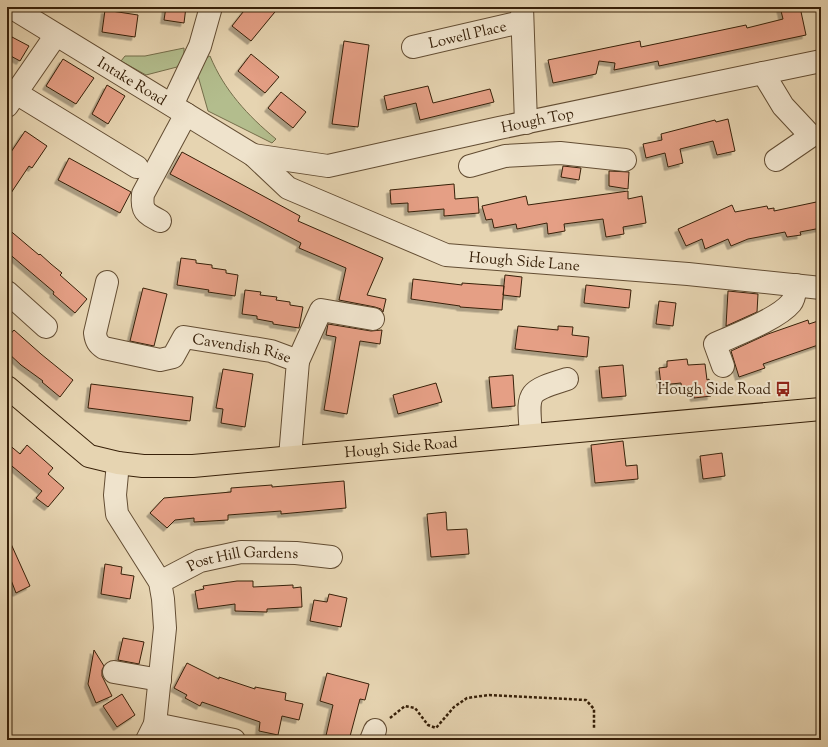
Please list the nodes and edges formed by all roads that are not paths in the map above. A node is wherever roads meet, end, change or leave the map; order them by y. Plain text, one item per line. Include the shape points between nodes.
1 (211, 7) edge
2 (21, 10) edge
3 (521, 15) edge
4 (56, 35) junction
5 (413, 47) dead end
6 (821, 61) edge
7 (763, 73) junction
8 (11, 100) edge
9 (179, 109) junction
10 (526, 123) junction
11 (499, 128) junction
12 (253, 155) junction
13 (505, 156) junction
14 (625, 160) dead end
15 (776, 160) dead end
16 (470, 166) dead end
17 (137, 167) dead end
18 (160, 221) dead end
19 (107, 282) dead end
20 (796, 285) junction
21 (821, 288) edge
22 (10, 299) edge
23 (374, 319) dead end
24 (46, 327) dead end
25 (298, 360) junction
26 (723, 366) dead end
27 (567, 379) dead end
28 (7, 387) edge
29 (821, 409) edge
30 (531, 435) junction
31 (290, 457) junction
32 (118, 463) junction
33 (331, 557) dead end
34 (160, 582) junction
35 (114, 672) dead end
36 (160, 680) junction
37 (151, 732) edge
38 (234, 740) edge

1 - 9 street
2 - 4 street, Intake Road
3 - 5 street, Lowell Place
3 - 10 street
4 - 8 street
4 - 9 street, Intake Road
6 - 7 street, Hough Top
7 - 10 street, Hough Top
7 - 15 street via 783,106 811,136
8 - 17 street
9 - 12 street, Intake Road
9 - 18 street via 143,194 142,203 147,214
10 - 11 street, Hough Top
11 - 12 street, Hough Top via 328,166
11 - 13 street
12 - 20 street, Hough Side Lane via 288,188 446,256 688,274
13 - 14 street via 560,154
13 - 16 street
19 - 25 street, Cavendish Rise via 95,333 96,339 104,348 160,360 173,357 184,337 271,352
20 - 21 street, Hough Side Lane
20 - 26 street via 791,303 771,319 715,344
22 - 24 street
23 - 25 street via 321,310
25 - 31 street, Cavendish Rise
27 - 30 street via 535,391 530,399
28 - 32 main road, Hough Side Road via 89,456
29 - 30 main road, Hough Side Road
30 - 31 main road, Hough Side Road
31 - 32 main road, Hough Side Road via 193,466
32 - 34 street via 114,495 117,514
33 - 34 street, Post Hill Gardens via 296,553 240,552 200,561
34 - 36 street via 166,628
35 - 36 street
36 - 37 street
37 - 38 street

